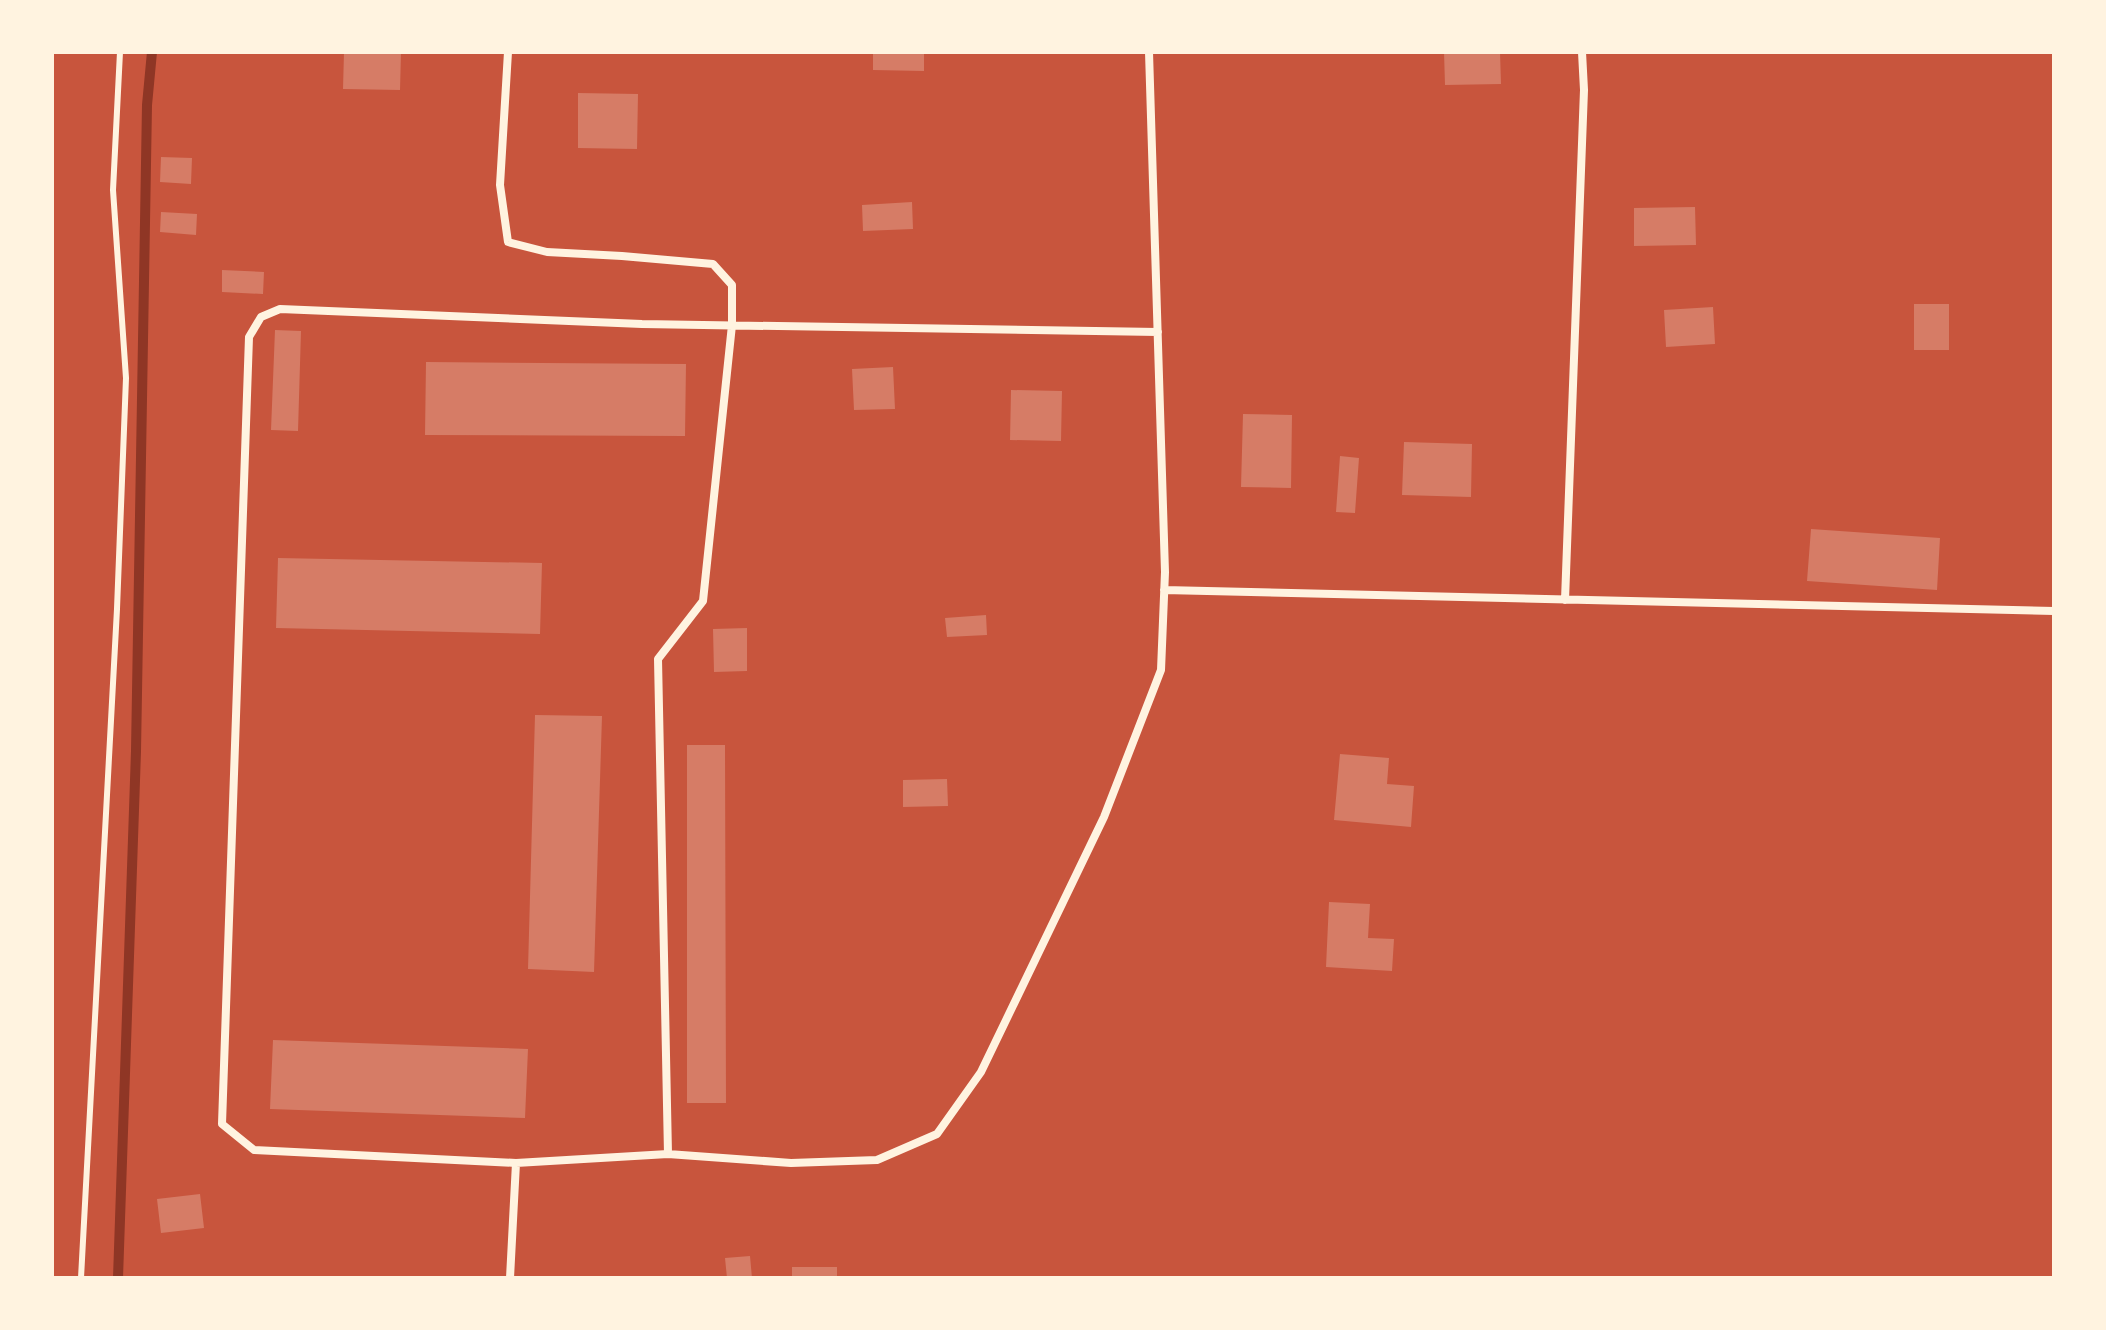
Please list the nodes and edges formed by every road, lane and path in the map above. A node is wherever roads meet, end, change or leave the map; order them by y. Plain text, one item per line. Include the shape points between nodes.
1 (120, 52) edge
2 (508, 52) edge
3 (1149, 52) edge
4 (1582, 52) edge
5 (732, 325) junction
6 (1158, 332) junction
7 (1164, 590) junction
8 (1565, 600) junction
9 (2054, 611) edge
10 (668, 1154) junction
11 (516, 1163) junction
12 (81, 1278) edge
13 (510, 1278) edge

1 - 12 lane via 113,190 126,378
2 - 5 street via 500,185 508,242 547,252 713,264 732,285
3 - 6 street
4 - 8 street
5 - 6 street
5 - 10 street via 703,601 658,659
5 - 11 street via 280,309 261,317 249,337 222,1124 254,1150
6 - 7 street
7 - 8 street
7 - 10 street via 1161,670 1104,817 981,1072 937,1134 877,1160 791,1163
8 - 9 street
10 - 11 street
11 - 13 street

